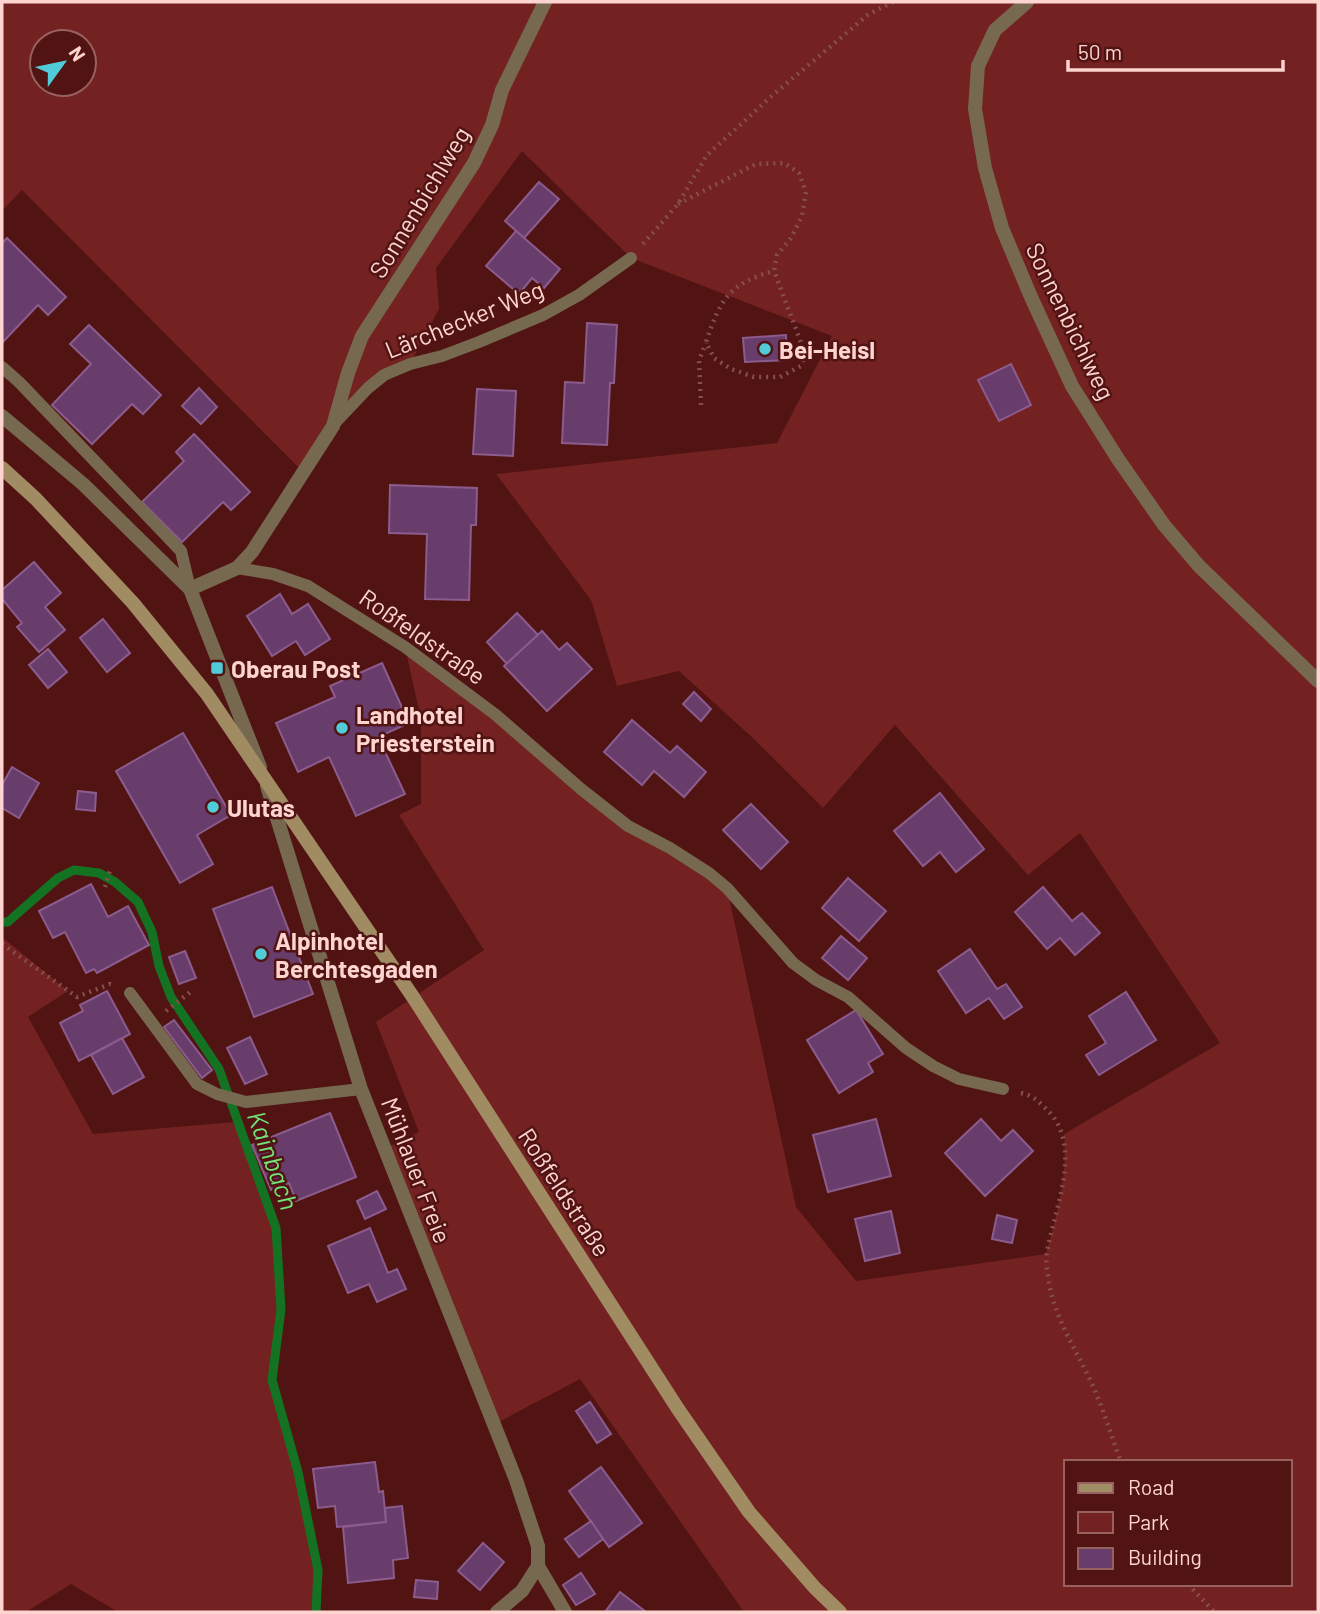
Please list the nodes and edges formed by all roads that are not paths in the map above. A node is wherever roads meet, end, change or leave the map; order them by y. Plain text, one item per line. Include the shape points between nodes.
1 (545, 2) edge
2 (1027, 2) edge
3 (631, 258) road end
4 (2, 368) edge
5 (2, 416) edge
6 (333, 426) junction
7 (2, 468) edge
8 (237, 568) junction
9 (190, 589) junction
10 (1318, 681) edge
11 (267, 784) junction
12 (130, 993) road end
13 (1003, 1089) road end
14 (361, 1090) junction
15 (538, 1566) junction
16 (498, 1612) edge
17 (565, 1612) edge
18 (840, 1612) edge

1 - 6 street, Sonnenbichlweg via 502,90 474,163 362,336
2 - 10 street, Sonnenbichlweg via 995,30 978,66 975,109 999,216 1031,297 1072,386 1164,525 1199,566
3 - 6 lane, Lärchecker Weg via 542,315 384,375
4 - 9 lane via 181,551
5 - 9 street, Roßfeldstraße via 83,484
6 - 8 street, Lärchecker Weg
7 - 11 main road, Roßfeldstraße via 133,603 207,694
8 - 9 street, Lärchecker Weg
8 - 13 lane, Roßfeldstraße via 308,586 405,647 496,715 628,826 709,873 793,963 848,997 906,1048 960,1079
9 - 11 street, Roßfeldstraße
11 - 14 street, Mühlauer Freie
11 - 18 main road, Roßfeldstraße via 413,998 749,1512
12 - 14 lane via 197,1084 217,1094 246,1102
14 - 15 street, Mühlauer Freie via 516,1480 538,1546
15 - 16 street via 522,1591
15 - 17 street, Mühlauer Freie

